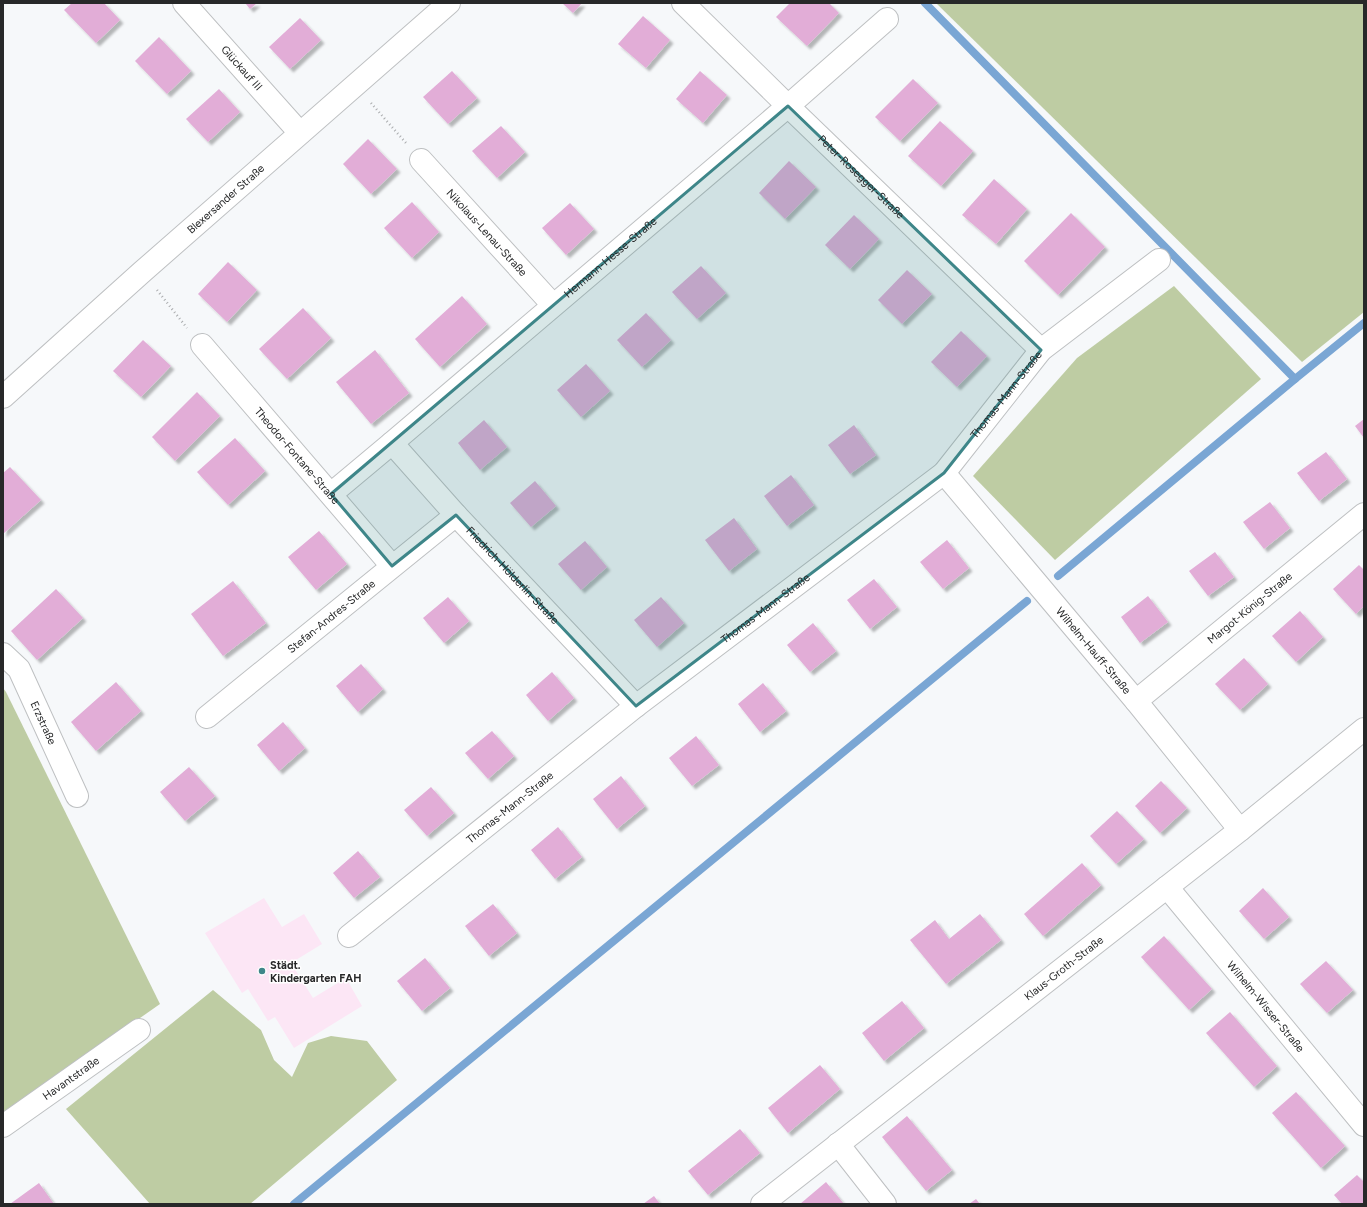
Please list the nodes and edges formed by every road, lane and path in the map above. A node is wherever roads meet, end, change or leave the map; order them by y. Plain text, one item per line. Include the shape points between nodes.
1 (184, 3) edge
2 (450, 3) edge
3 (683, 3) edge
4 (887, 19) dead end
5 (356, 86) junction
6 (788, 106) junction
7 (300, 133) junction
8 (421, 160) joint
9 (1160, 260) dead end
10 (142, 272) junction
11 (553, 305) junction
12 (202, 345) joint
13 (1041, 350) junction
14 (3, 397) edge
15 (392, 443) junction
16 (944, 473) junction
17 (331, 494) junction
18 (1364, 514) edge
19 (456, 515) junction
20 (392, 566) junction
21 (3, 654) edge
22 (1136, 701) junction
23 (636, 706) junction
24 (207, 717) dead end
25 (1364, 729) edge
26 (76, 796) dead end
27 (1240, 830) junction
28 (1167, 887) junction
29 (349, 936) dead end
30 (139, 1030) dead end
31 (1364, 1125) edge
32 (3, 1126) edge
33 (838, 1144) junction
34 (762, 1204) edge
35 (885, 1204) edge

1 - 7 street, Glückauf III
2 - 5 street, Blexersander Straße
3 - 6 street, Peter-Rosegger-Straße
4 - 6 street, Hermann-Hesse-Straße
5 - 7 street, Blexersander Straße
5 - 8 path
6 - 11 street, Hermann-Hesse-Straße
6 - 13 street, Peter-Rosegger-Straße
7 - 10 street, Blexersander Straße
8 - 11 street, Nikolaus-Lenau-Straße
9 - 13 street, Thomas-Mann-Straße
10 - 12 path
10 - 14 street, Blexersander Straße
11 - 15 street, Hermann-Hesse-Straße
12 - 17 street, Theodor-Fontane-Straße
13 - 16 street, Thomas-Mann-Straße
15 - 17 street, Hermann-Hesse-Straße
15 - 19 street, Friedrich-Hölderlin-Straße
16 - 22 street, Wilhelm-Hauff-Straße
16 - 23 street, Thomas-Mann-Straße
17 - 20 street, Theodor-Fontane-Straße
18 - 22 street, Margot-König-Straße
19 - 20 street, Stefan-Andres-Straße
19 - 23 street, Friedrich-Hölderlin-Straße
20 - 24 street, Stefan-Andres-Straße
21 - 26 street, Erzstraße via 19,669
22 - 27 street, Wilhelm-Hauff-Straße
23 - 29 street, Thomas-Mann-Straße
25 - 27 street, Klaus-Groth-Straße
27 - 28 street, Klaus-Groth-Straße
28 - 31 street, Wilhelm-Wisser-Straße
28 - 33 street, Klaus-Groth-Straße
30 - 32 street, Havantstraße
33 - 34 street, Klaus-Groth-Straße
33 - 35 street

